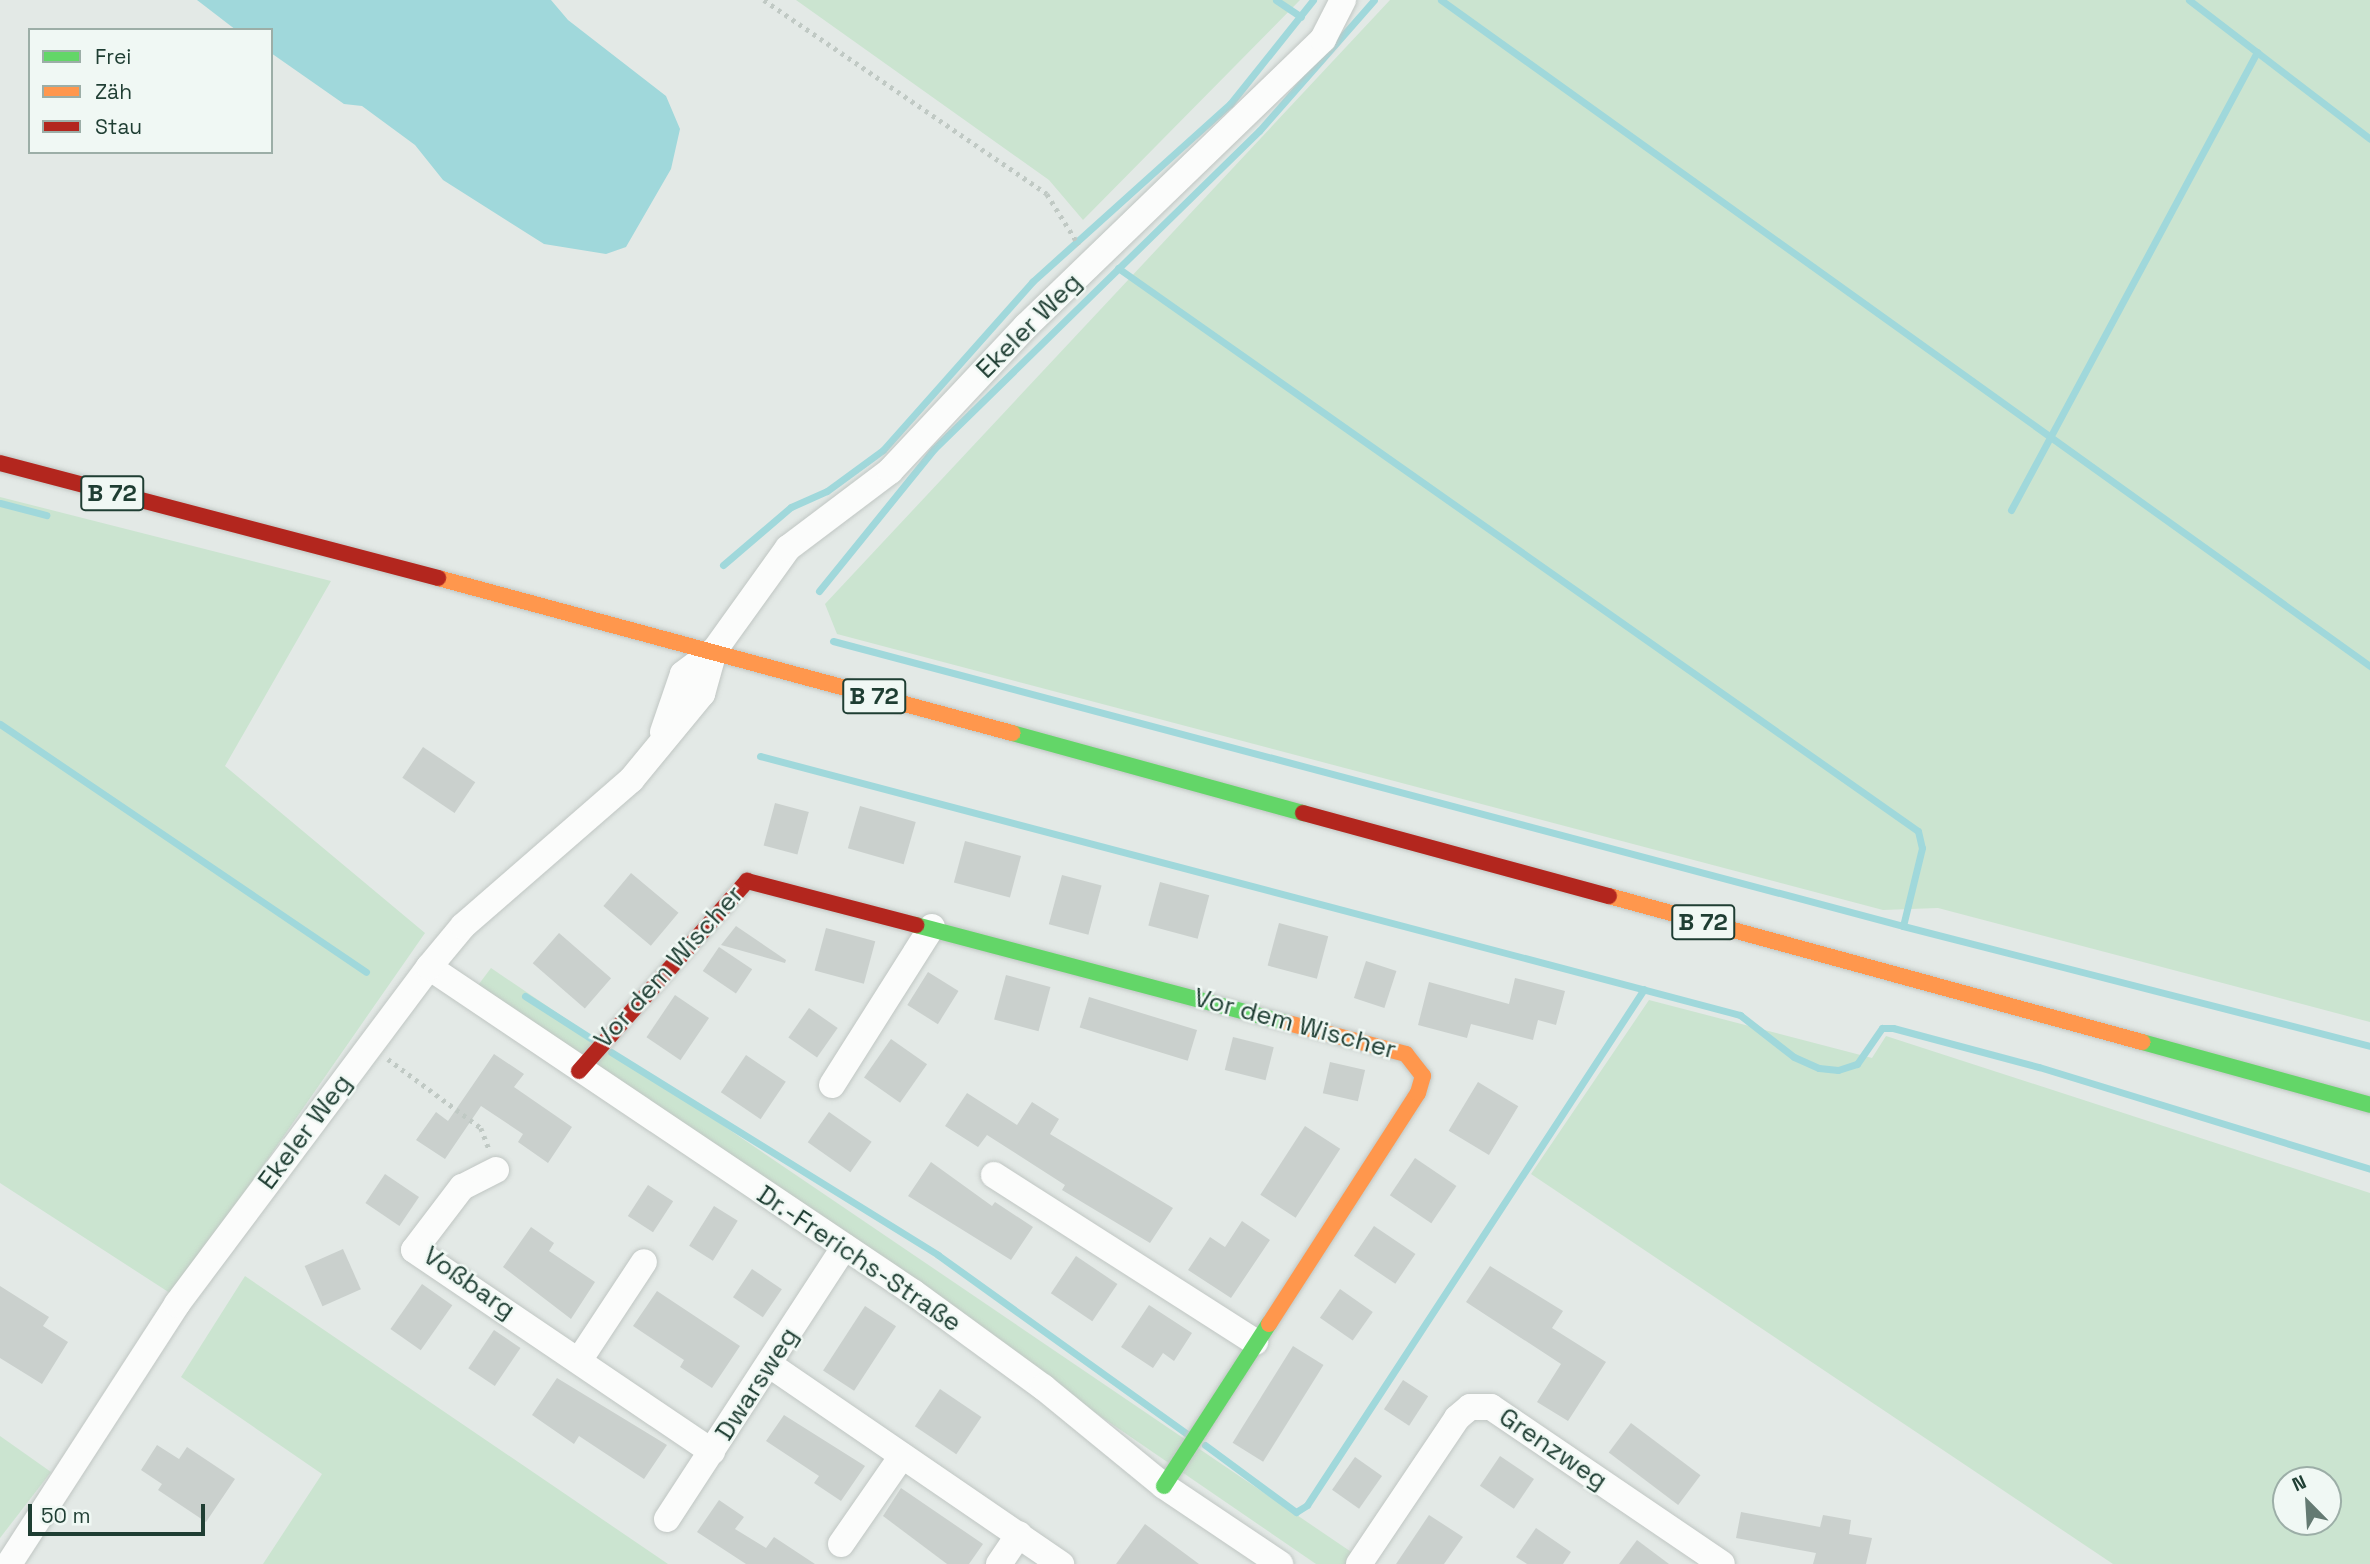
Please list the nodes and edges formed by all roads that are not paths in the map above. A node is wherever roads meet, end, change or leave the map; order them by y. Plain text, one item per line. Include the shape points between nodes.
1 (1343, 0) edge
2 (0, 463) edge
3 (714, 651) junction
4 (932, 927) junction
5 (429, 967) junction
6 (579, 1071) junction
7 (832, 1085) dead end
8 (2370, 1105) edge
9 (496, 1170) road end
10 (994, 1175) dead end
11 (844, 1247) junction
12 (644, 1262) dead end
13 (1255, 1342) junction
14 (580, 1359) junction
15 (770, 1365) junction
16 (712, 1452) junction
17 (902, 1456) junction
18 (1164, 1486) junction
19 (667, 1518) dead end
20 (1019, 1534) junction
21 (841, 1544) dead end
22 (9, 1564) edge
23 (999, 1564) edge
24 (1061, 1564) edge
25 (1280, 1564) edge
26 (1359, 1564) edge
27 (1722, 1564) edge

1 - 3 street, Ekeler Weg via 1323,39 1026,326 890,471 788,548
2 - 3 main road, B 72
3 - 5 street, Ekeler Weg via 702,694 619,793 463,926
3 - 8 main road, B 72
4 - 6 main road, Vor dem Wischer via 747,881
4 - 7 street via 925,945
4 - 13 main road, Vor dem Wischer via 1406,1054 1417,1062 1423,1076 1418,1093
5 - 6 street, Dr.-Frerichs-Straße
5 - 22 street, Ekeler Weg via 177,1304
6 - 11 street, Dr.-Frerichs-Straße
9 - 14 street, Voßbarg via 462,1187 414,1250
10 - 13 street
11 - 15 street, Dwarsweg
11 - 18 street, Dr.-Frerichs-Straße via 1043,1387
12 - 14 street
13 - 18 main road, Vor dem Wischer
14 - 16 street, Voßbarg
15 - 16 street, Dwarsweg
15 - 17 street
16 - 19 street, Dwarsweg
17 - 20 street
17 - 21 street
18 - 25 street, Dr.-Frerichs-Straße
20 - 23 street
20 - 24 street
26 - 27 street, Grenzweg via 1457,1418 1470,1406 1491,1407

